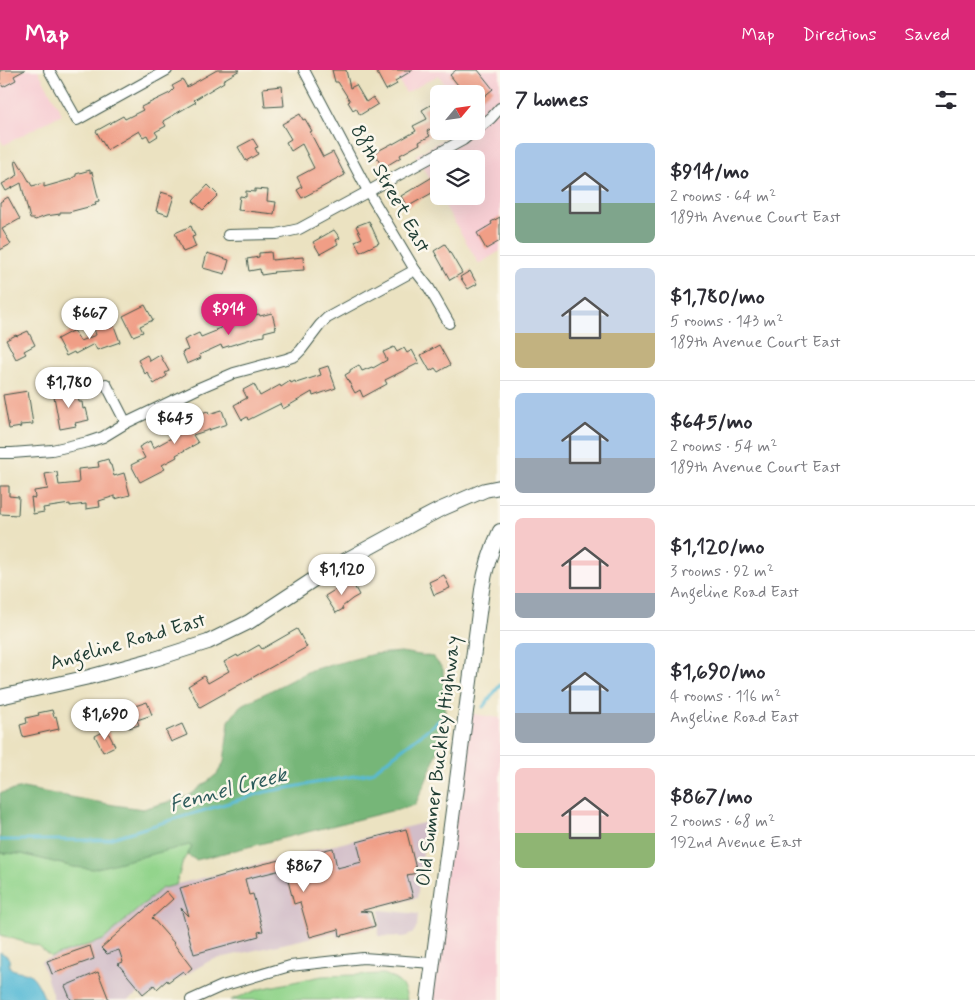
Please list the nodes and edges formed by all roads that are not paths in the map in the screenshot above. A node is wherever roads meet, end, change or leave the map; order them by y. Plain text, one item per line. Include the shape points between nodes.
1 (49, 70) edge
2 (167, 70) edge
3 (304, 70) edge
4 (500, 108) edge
5 (485, 122) edge
6 (463, 140) edge
7 (368, 191) junction
8 (228, 235) dead end
9 (415, 270) junction
10 (449, 323) dead end
11 (106, 384) dead end
12 (126, 423) junction
13 (0, 453) edge
14 (500, 487) edge
15 (500, 531) edge
16 (0, 697) edge
17 (432, 963) junction
18 (191, 1000) edge
19 (428, 1000) edge

1 - 2 street via 77,120
3 - 7 street, 88th Street East
4 - 5 street
6 - 7 street
7 - 8 street via 290,232
7 - 9 street, 88th Street East
9 - 10 street, 88th Street East
9 - 12 street via 327,318 295,356 234,373
11 - 12 street
12 - 13 street via 103,437 67,448
14 - 16 street, Angeline Road East via 485,490 414,523 328,570 249,622 208,642 155,659
15 - 17 street, Old Sumner Buckley Highway via 484,572
17 - 18 street via 363,958 290,966 222,986
17 - 19 street, Old Sumner Buckley Highway

